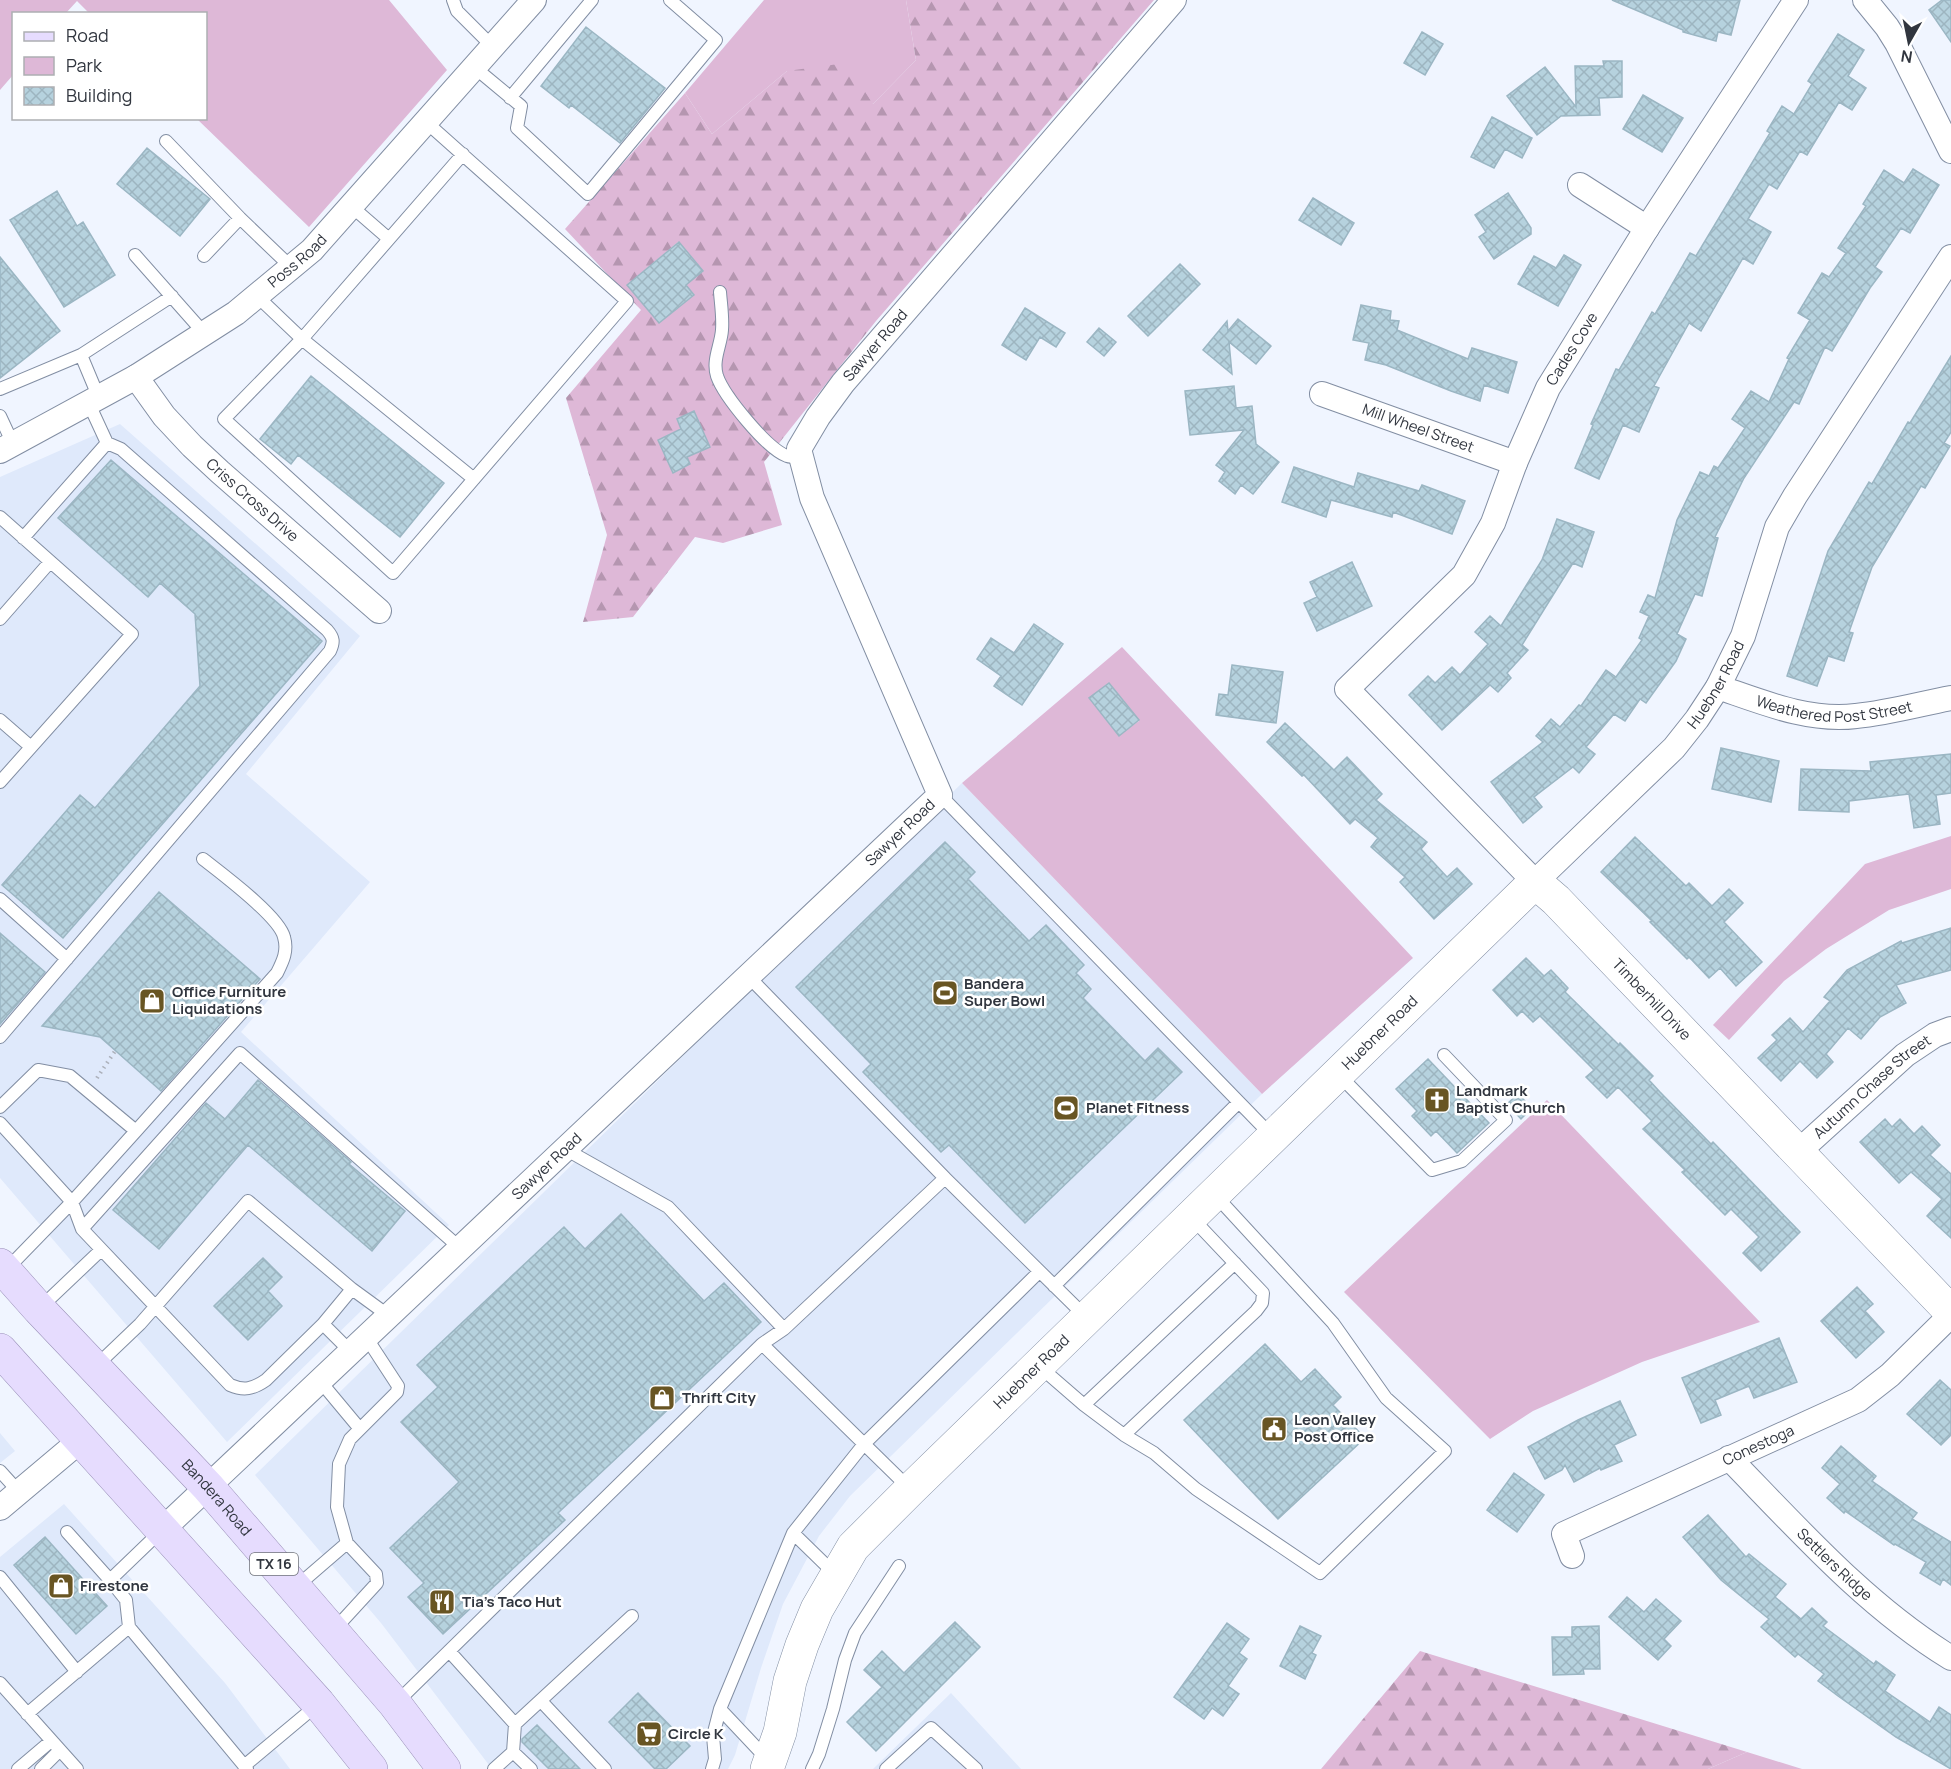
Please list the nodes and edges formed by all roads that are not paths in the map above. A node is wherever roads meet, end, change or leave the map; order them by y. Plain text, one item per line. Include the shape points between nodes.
1 (453, 0) edge
2 (534, 0) edge
3 (592, 0) edge
4 (670, 0) edge
5 (1174, 0) edge
6 (1796, 0) edge
7 (1864, 0) edge
8 (493, 47) junction
9 (474, 68) junction
10 (510, 98) junction
11 (426, 122) junction
12 (166, 141) dead end
13 (1951, 151) edge
14 (463, 154) junction
15 (1580, 185) dead end
16 (351, 206) junction
17 (240, 219) junction
18 (1647, 228) junction
19 (389, 239) junction
20 (135, 255) dead end
21 (204, 256) dead end
22 (1951, 257) edge
23 (291, 267) junction
24 (720, 292) dead end
25 (172, 296) junction
26 (256, 296) junction
27 (204, 333) junction
28 (302, 339) junction
29 (81, 355) junction
30 (136, 377) junction
31 (0, 389) edge
32 (1322, 394) dead end
33 (94, 401) junction
34 (0, 416) edge
35 (107, 443) junction
36 (7, 448) edge
37 (801, 455) junction
38 (1515, 463) junction
39 (474, 479) junction
40 (0, 518) edge
41 (23, 538) junction
42 (50, 562) junction
43 (379, 611) dead end
44 (0, 620) edge
45 (1718, 687) junction
46 (1347, 690) joint
47 (1951, 698) edge
48 (0, 720) edge
49 (31, 747) junction
50 (0, 782) edge
51 (940, 795) junction
52 (203, 859) dead end
53 (1535, 882) junction
54 (0, 899) edge
55 (68, 959) junction
56 (748, 976) junction
57 (1951, 1029) edge
58 (0, 1037) edge
59 (1444, 1055) dead end
60 (1338, 1074) junction
61 (1239, 1102) junction
62 (0, 1107) edge
63 (0, 1123) edge
64 (136, 1131) junction
65 (1273, 1137) junction
66 (565, 1149) junction
67 (1798, 1152) junction
68 (945, 1178) junction
69 (72, 1202) junction
70 (1202, 1206) junction
71 (82, 1229) junction
72 (460, 1248) junction
73 (101, 1250) junction
74 (1235, 1263) junction
75 (3, 1268) edge
76 (1039, 1272) junction
77 (1054, 1286) junction
78 (352, 1289) junction
79 (155, 1307) junction
80 (39, 1309) junction
81 (1951, 1314) edge
82 (389, 1316) junction
83 (1086, 1318) junction
84 (323, 1324) junction
85 (784, 1329) junction
86 (762, 1344) junction
87 (359, 1345) junction
88 (0, 1350) edge
89 (1038, 1366) junction
90 (94, 1367) junction
91 (320, 1381) junction
92 (1084, 1405) junction
93 (360, 1429) junction
94 (1124, 1435) junction
95 (82, 1439) junction
96 (864, 1444) junction
97 (1729, 1458) junction
98 (0, 1471) edge
99 (208, 1487) junction
100 (910, 1490) junction
101 (20, 1492) junction
102 (0, 1508) edge
103 (163, 1529) junction
104 (68, 1532) dead end
105 (793, 1533) junction
106 (347, 1543) junction
107 (1572, 1556) dead end
108 (899, 1566) dead end
109 (837, 1576) junction
110 (0, 1577) edge
111 (110, 1580) junction
112 (295, 1588) junction
113 (632, 1616) dead end
114 (129, 1627) junction
115 (333, 1632) junction
116 (449, 1651) junction
117 (1951, 1658) edge
118 (77, 1672) junction
119 (0, 1683) edge
120 (541, 1701) junction
121 (319, 1704) junction
122 (395, 1704) junction
123 (720, 1709) junction
124 (27, 1714) junction
125 (515, 1724) junction
126 (51, 1741) junction
127 (60, 1750) junction
128 (513, 1752) junction
129 (770, 1766) edge
130 (245, 1767) edge
131 (18, 1769) edge
132 (42, 1769) edge
133 (77, 1769) edge
134 (371, 1769) edge
135 (444, 1769) edge
136 (494, 1769) edge
137 (531, 1769) edge
138 (605, 1769) edge
139 (712, 1769) edge
140 (813, 1769) edge
141 (886, 1769) edge
142 (976, 1769) edge

1 - 8 lane via 457,11
2 - 8 street, Poss Road
3 - 10 lane
4 - 10 lane via 716,40 588,194 517,128 521,106
5 - 37 street, Sawyer Road via 843,383 799,449
6 - 18 street, Cades Cove
7 - 13 street via 1897,44
8 - 9 street, Poss Road
9 - 10 lane
9 - 11 street, Poss Road
11 - 14 lane
11 - 16 street, Poss Road
12 - 17 lane
14 - 19 lane
14 - 39 lane via 627,301
15 - 18 street
16 - 19 lane
16 - 23 street, Poss Road
17 - 21 lane
17 - 23 lane
18 - 38 street, Cades Cove via 1548,388
19 - 28 lane
20 - 25 lane
22 - 45 street, Huebner Road via 1777,527 1743,636
23 - 26 street, Poss Road
24 - 37 lane via 722,331 717,376 758,434 786,456
25 - 27 lane
25 - 29 lane
26 - 27 street, Poss Road
26 - 28 lane
27 - 30 street, Poss Road
28 - 39 lane
28 - 39 lane via 224,419 393,573
29 - 31 lane
29 - 33 lane
30 - 33 street, Poss Road
30 - 43 street, Criss Cross Drive via 192,446
32 - 38 street, Mill Wheel Street
33 - 35 lane
33 - 36 street, Poss Road
34 - 36 lane
35 - 41 lane
35 - 55 lane via 121,449 327,630 333,643
37 - 51 street, Sawyer Road via 812,498
38 - 46 street, Cades Cove via 1493,522 1464,575
40 - 41 lane
41 - 42 lane
42 - 44 lane
42 - 49 lane via 132,634
45 - 47 street, Weathered Post Street via 1790,711 1822,716 1855,717
45 - 53 street, Huebner Road via 1674,748
46 - 53 street, Timberhill Drive
48 - 49 lane
49 - 50 lane
51 - 56 street, Sawyer Road
51 - 61 lane
52 - 64 lane via 266,910 284,935 286,954 277,973
53 - 60 street, Huebner Road
53 - 67 street, Timberhill Drive
54 - 55 lane
55 - 58 lane
56 - 66 street, Sawyer Road
56 - 68 lane
57 - 67 street, Autumn Chase Street via 1905,1055
59 - 60 lane via 1506,1120 1462,1161 1432,1170
60 - 65 street, Huebner Road
61 - 65 lane
61 - 77 lane
62 - 64 lane via 38,1070 70,1076
63 - 69 lane
64 - 69 lane
65 - 70 street, Huebner Road
66 - 72 street, Sawyer Road
66 - 85 lane via 668,1206
67 - 81 street, Timberhill Drive
68 - 76 lane
68 - 85 lane
69 - 71 lane
69 - 75 lane
70 - 74 lane
70 - 83 street, Huebner Road
70 - 94 lane via 1333,1323 1386,1398 1445,1451 1320,1573
71 - 72 lane via 240,1053
71 - 73 lane
72 - 82 street, Sawyer Road
73 - 79 lane
73 - 80 lane
74 - 92 lane
74 - 94 lane via 1263,1293 1262,1303
75 - 80 main road, Bandera Road / TX 16
76 - 77 lane
76 - 96 lane
77 - 83 lane
78 - 79 lane via 248,1201
78 - 82 lane
78 - 84 lane
79 - 84 lane via 224,1381 238,1389 257,1387
79 - 90 lane
80 - 90 main road, Bandera Road / TX 16
81 - 97 street, Conestoga via 1890,1375 1858,1400
82 - 87 street, Sawyer Road
83 - 89 street, Huebner Road
84 - 87 lane
85 - 86 lane
86 - 96 lane
86 - 116 lane
87 - 91 street, Sawyer Road
87 - 93 lane via 398,1386 397,1392
88 - 95 main road
89 - 92 lane
89 - 100 street, Huebner Road
90 - 99 main road, Bandera Road / TX 16
91 - 93 lane
91 - 99 street, Sawyer Road
92 - 94 lane
93 - 106 lane via 350,1439 339,1464 337,1507
95 - 101 street
95 - 103 main road
96 - 100 lane
96 - 105 lane
97 - 107 street, Conestoga via 1564,1534
97 - 117 street, Settlers Ridge via 1868,1597
98 - 101 lane
99 - 103 street, Sawyer Road
99 - 112 main road, Bandera Road / TX 16
100 - 109 street, Huebner Road via 853,1547
101 - 102 street
103 - 111 lane
103 - 121 main road
104 - 111 lane
105 - 109 lane
105 - 123 lane
106 - 112 lane
106 - 115 lane via 376,1574 377,1583
108 - 140 lane via 855,1634
109 - 129 street, Huebner Road via 802,1645
110 - 118 lane
111 - 114 lane via 126,1599
112 - 115 main road, Bandera Road / TX 16
113 - 120 lane
114 - 118 lane
114 - 130 lane
115 - 122 main road, Bandera Road / TX 16
116 - 122 lane
116 - 125 lane
118 - 124 lane
119 - 124 lane
120 - 125 lane
120 - 138 lane
121 - 130 lane
121 - 134 main road
122 - 135 main road, Bandera Road / TX 16
123 - 129 lane
123 - 139 lane via 712,1736
124 - 126 lane
125 - 128 lane
126 - 127 lane
126 - 131 lane
127 - 132 lane
127 - 133 lane
128 - 136 lane
128 - 137 lane
141 - 142 lane via 931,1728

